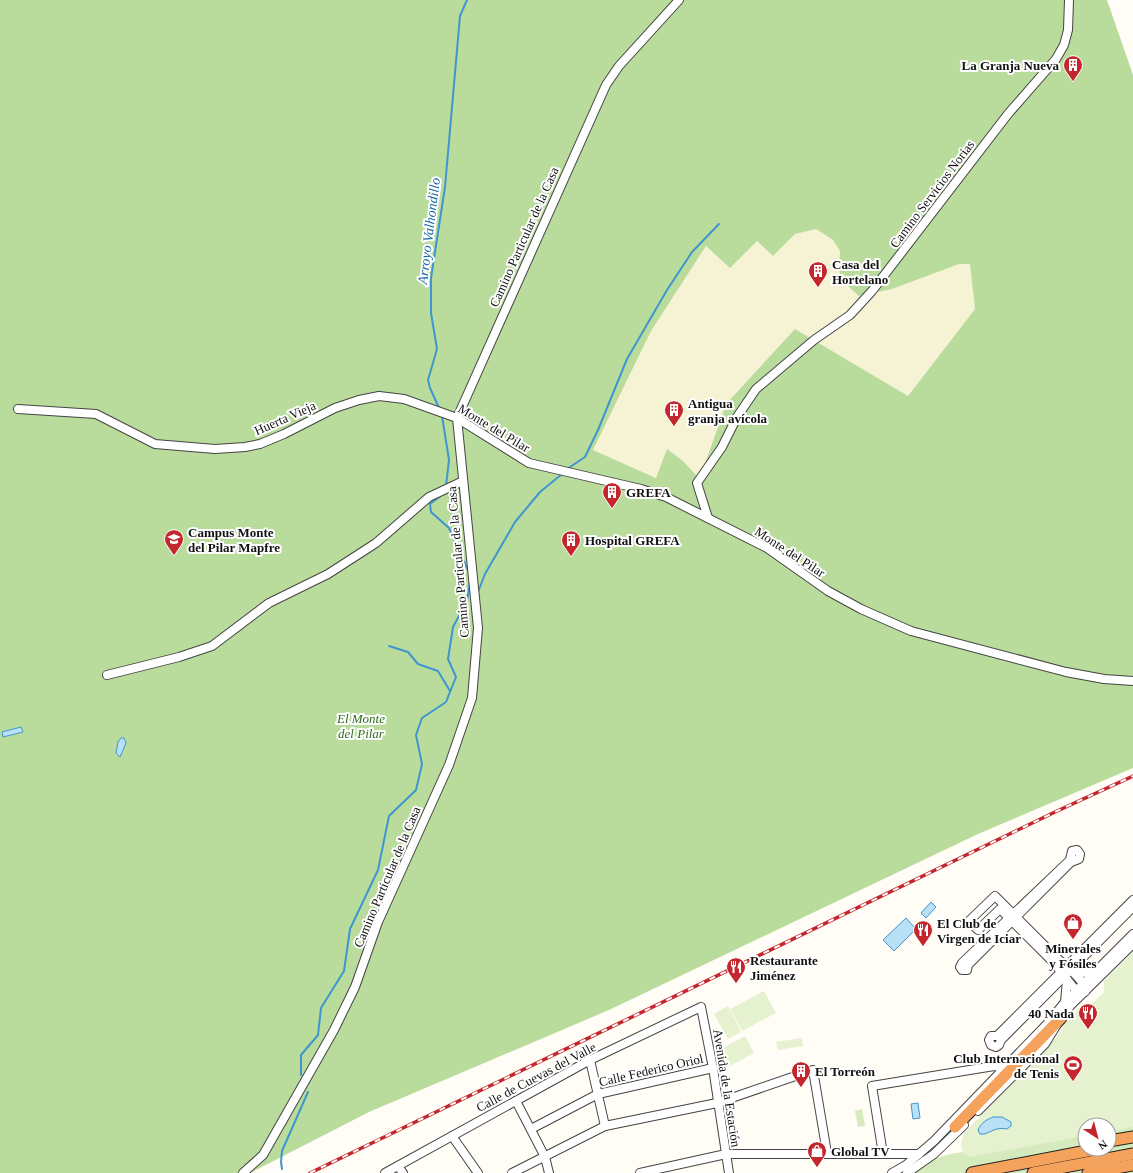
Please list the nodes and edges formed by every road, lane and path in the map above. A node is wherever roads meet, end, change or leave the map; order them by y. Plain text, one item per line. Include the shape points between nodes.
1 (679, 0) edge
2 (1069, 0) edge
3 (423, 404) joint
4 (18, 409) dead end
5 (458, 418) junction
6 (463, 481) junction
7 (708, 518) junction
8 (107, 675) dead end
9 (1133, 681) edge
10 (1133, 900) edge
11 (1133, 907) edge
12 (1012, 918) junction
13 (1133, 934) edge
14 (1133, 944) edge
15 (1099, 968) junction
16 (1067, 973) junction
17 (1082, 988) junction
18 (1065, 1002) junction
19 (701, 1008) joint
20 (1056, 1019) junction
21 (590, 1060) junction
22 (713, 1068) junction
23 (1004, 1068) junction
24 (598, 1094) junction
25 (516, 1101) junction
26 (717, 1103) junction
27 (605, 1126) junction
28 (955, 1127) tunnel mouth
29 (531, 1129) junction
30 (452, 1136) junction
31 (1133, 1137) edge
32 (1117, 1140) edge
33 (1133, 1142) edge
34 (1117, 1145) edge
35 (1077, 1147) edge
36 (827, 1153) junction
37 (1077, 1153) edge
38 (726, 1154) junction
39 (883, 1154) junction
40 (919, 1154) junction
41 (1133, 1154) edge
42 (545, 1156) junction
43 (1133, 1165) edge
44 (401, 1170) edge
45 (243, 1173) edge
46 (385, 1173) edge
47 (478, 1173) edge
48 (512, 1173) edge
49 (549, 1173) edge
50 (640, 1173) edge
51 (729, 1173) edge
52 (893, 1173) edge
53 (907, 1173) edge
54 (967, 1173) edge
55 (972, 1173) edge
56 (1033, 1173) edge
57 (1088, 1173) edge

1 - 5 street, Camino Particular de la Casa via 619,66 606,85
2 - 7 street, Camino Servicios Norias via 1068,30 1064,45 1056,59 1008,114 872,291 850,315 814,340 756,389 747,400 722,447 698,483
3 - 4 street, Huerta Vieja via 379,396 359,400 335,408 260,444 215,449 155,444 96,414
3 - 5 street, Monte del Pilar
5 - 6 street, Camino Particular de la Casa
5 - 7 street, Monte del Pilar via 530,463 666,497
6 - 8 street via 430,497 370,547 328,574 269,603 212,646
6 - 45 street, Camino Particular de la Casa via 478,628 472,698 450,765 378,922 355,987 334,1030 263,1154
7 - 9 street, Monte del Pilar via 767,548 828,591 911,631 1066,672
10 - 16 street
11 - 16 street
12 - 12 street via 995,896 969,921 978,930 1000,909
12 - 12 street via 962,963 962,970 967,970 968,965
12 - 12 street via 1071,862 1079,859 1080,852 1072,852 1070,860
12 - 16 street
13 - 15 street
14 - 17 street via 1092,986
15 - 16 street via 1083,973
15 - 17 street
16 - 16 street via 997,1036 991,1036 991,1045 999,1045 1000,1040
16 - 17 street
16 - 18 street
17 - 18 street
17 - 20 street
18 - 20 street
19 - 21 street, Calle de Cuevas del Valle
19 - 22 street, Avenida de la Estación
20 - 23 street
20 - 28 highway via 1035,1045
20 - 53 street via 1045,1044 934,1154
21 - 24 street
21 - 25 street, Calle de Cuevas del Valle
22 - 24 street, Calle Federico Oriol
22 - 26 street, Avenida de la Estación
23 - 39 street via 994,1066 872,1086
23 - 40 street
24 - 27 street
24 - 29 street, Calle Federico Oriol
25 - 29 street
25 - 30 street, Calle de Cuevas del Valle
26 - 27 street
26 - 36 street via 813,1070
26 - 38 street, Avenida de la Estación
27 - 42 street
29 - 42 street
30 - 44 street, Calle de Cuevas del Valle
30 - 47 street
31 - 32 highway
33 - 34 highway
35 - 54 highway via 1003,1161
36 - 38 street
36 - 39 street
37 - 55 highway
38 - 50 street
38 - 51 street, Avenida de la Estación
39 - 40 street
40 - 52 street
41 - 56 highway
42 - 48 street
42 - 49 street
43 - 57 highway
44 - 46 street, Calle de Cuevas del Valle

